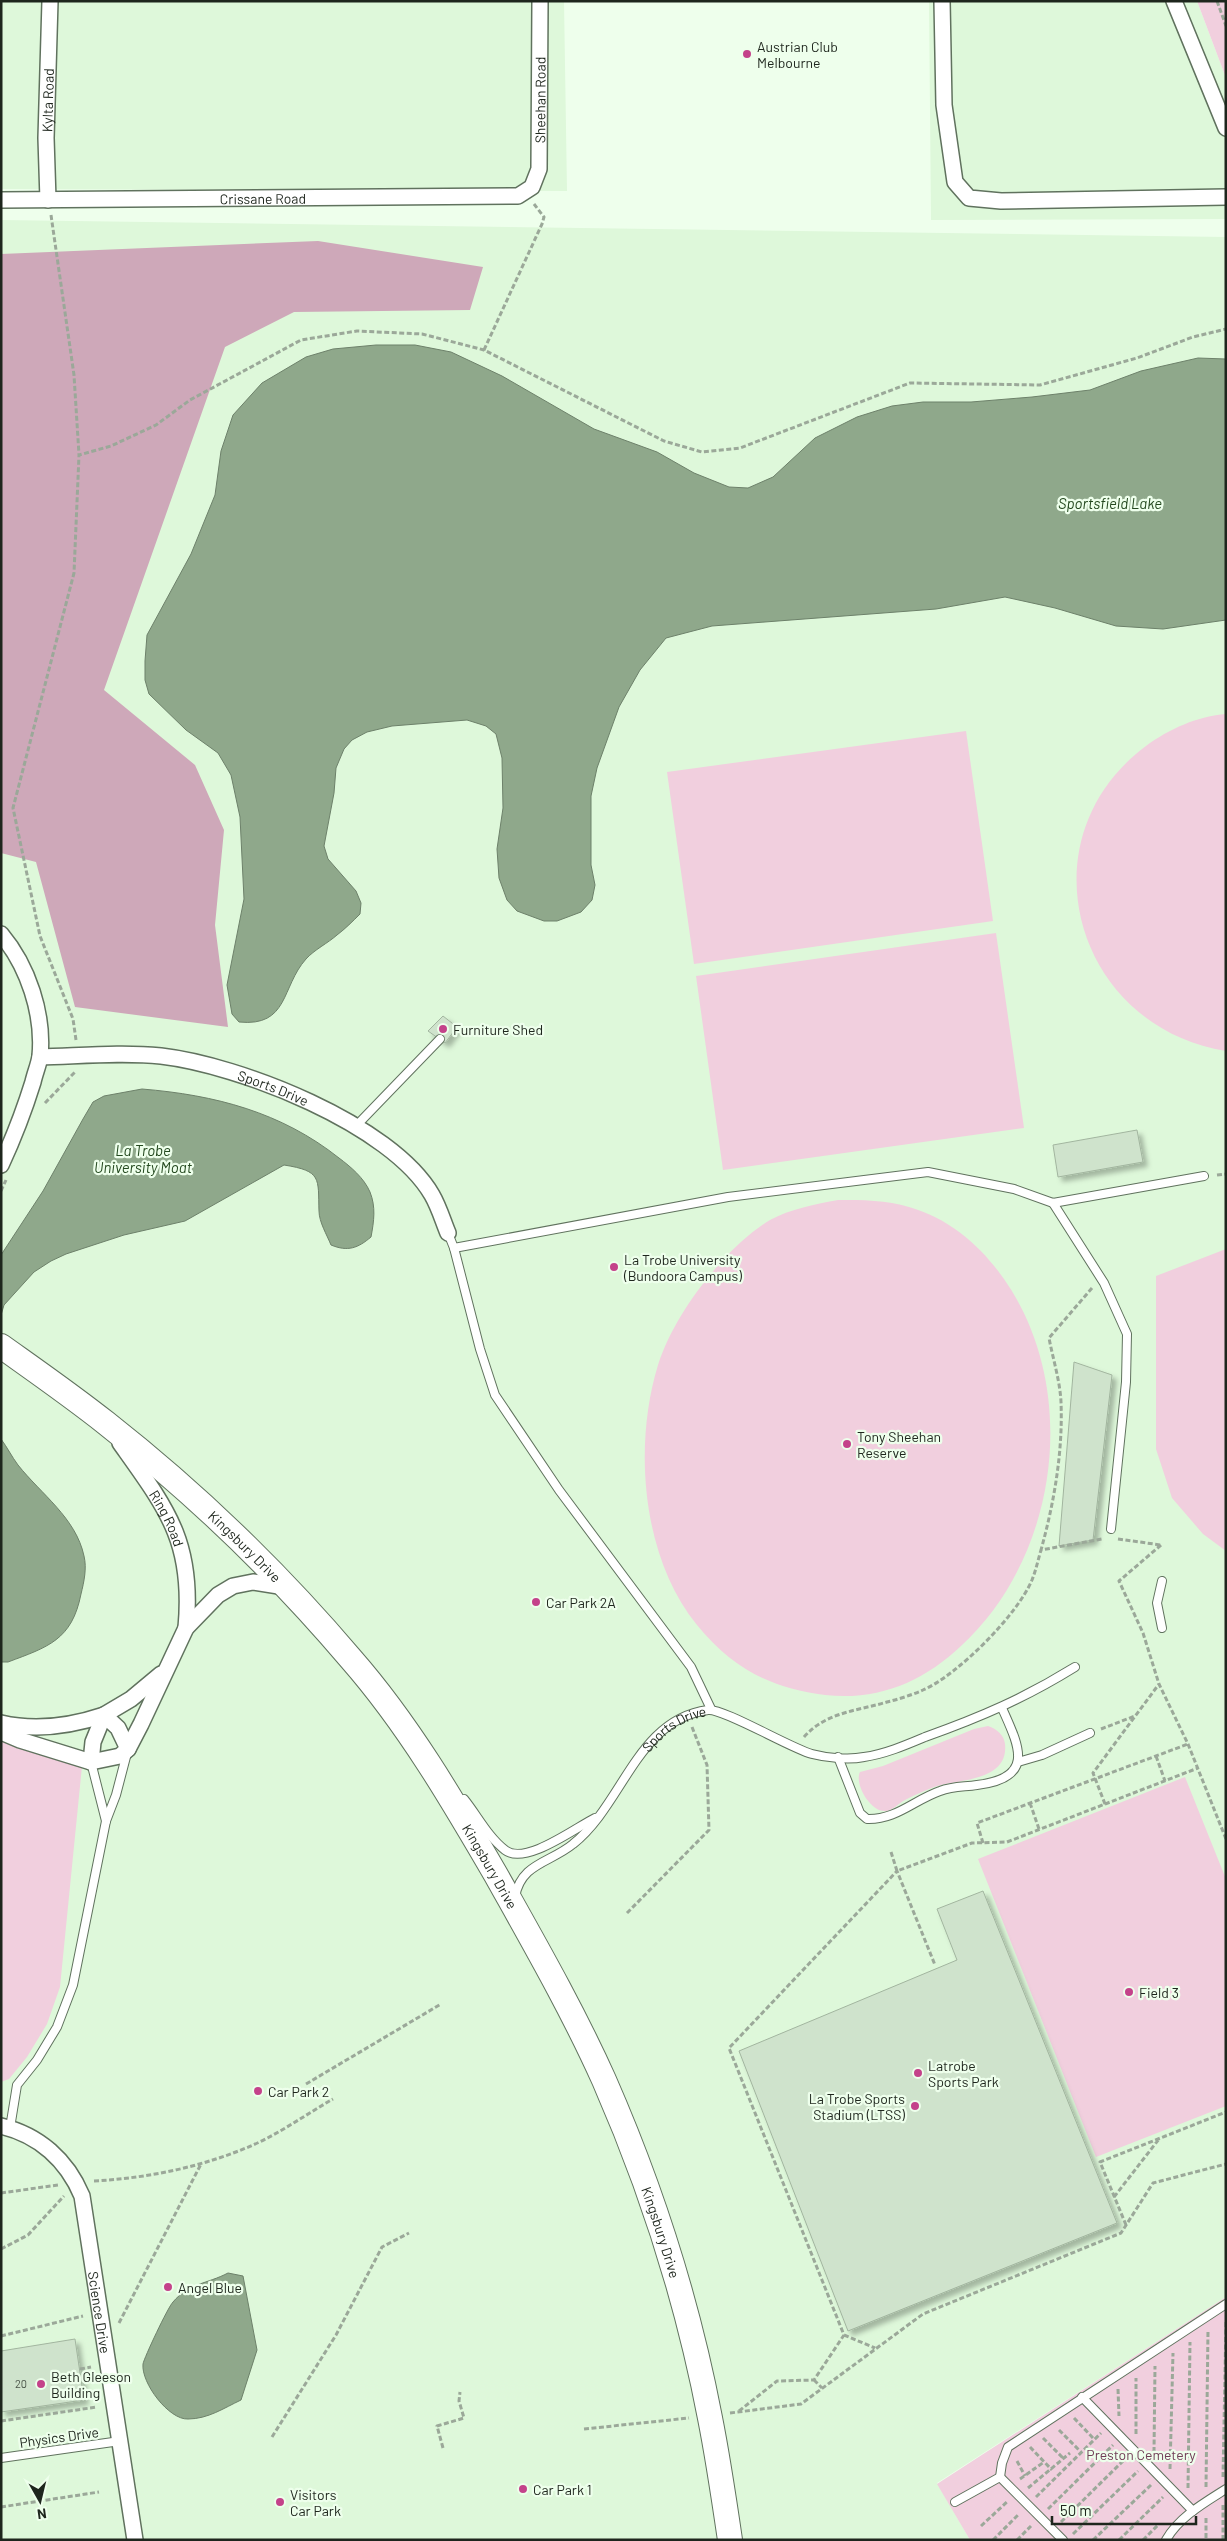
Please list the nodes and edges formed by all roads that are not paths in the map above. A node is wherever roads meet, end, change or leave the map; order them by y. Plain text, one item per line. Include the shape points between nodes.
1 (50, 1) edge
2 (540, 1) edge
3 (942, 1) edge
4 (1174, 1) edge
5 (1226, 128) edge
6 (526, 193) joint
7 (1226, 197) edge
8 (1, 200) edge
9 (48, 200) junction
10 (1, 934) edge
11 (440, 1039) dead end
12 (40, 1057) junction
13 (356, 1126) junction
14 (1, 1165) edge
15 (1204, 1176) dead end
16 (1053, 1203) junction
17 (448, 1233) joint
18 (454, 1248) junction
19 (1, 1346) edge
20 (106, 1423) junction
21 (1111, 1529) dead end
22 (1162, 1581) dead end
23 (287, 1587) junction
24 (186, 1628) junction
25 (1162, 1628) dead end
26 (1075, 1667) dead end
27 (164, 1672) junction
28 (1002, 1708) junction
29 (710, 1709) junction
30 (104, 1715) junction
31 (1, 1723) edge
32 (1, 1732) edge
33 (1090, 1733) road end
34 (128, 1748) junction
35 (838, 1757) junction
36 (91, 1762) junction
37 (1018, 1762) junction
38 (436, 1776) junction
39 (597, 1817) junction
40 (106, 1821) junction
41 (514, 1907) junction
42 (6, 2127) edge
43 (1226, 2304) edge
44 (1082, 2397) junction
45 (120, 2441) junction
46 (1, 2458) edge
47 (1000, 2477) junction
48 (1224, 2490) edge
49 (956, 2502) dead end
50 (1190, 2508) junction
51 (135, 2540) edge
52 (730, 2540) edge
53 (1063, 2540) edge
54 (1166, 2540) edge

1 - 9 street, Kylta Road via 46,138
2 - 6 street, Sheehan Road via 541,159 537,178
3 - 7 street via 944,105 954,182 969,198 1001,201
4 - 5 street
6 - 9 street, Crissane Road via 509,198
8 - 9 street, Crissane Road
10 - 12 street via 23,968 36,1002
11 - 13 lane
12 - 13 street, Sports Drive via 113,1054 162,1056 197,1063 286,1092
12 - 14 street via 22,1120
13 - 17 street, Sports Drive via 410,1168 432,1194
15 - 16 lane
16 - 18 lane via 1014,1189 928,1172 728,1198
16 - 21 lane via 1100,1278 1127,1334 1126,1382
17 - 18 lane
18 - 29 lane via 495,1395 559,1490 691,1667
19 - 20 main road, Kingsbury Drive
20 - 23 main road, Kingsbury Drive via 166,1473
20 - 24 street, Ring Road via 169,1516 181,1544 189,1602
22 - 25 lane via 1158,1602
23 - 24 street, Ring Road via 253,1582 233,1586 218,1595
23 - 38 main road, Kingsbury Drive via 354,1661 395,1714
24 - 27 street, Ring Road
26 - 28 lane, Sports Drive
27 - 30 street, Ring Road via 131,1699
27 - 34 street, Ring Road
28 - 35 lane, Sports Drive via 886,1752 864,1757
28 - 37 lane via 1020,1752
29 - 35 lane, Sports Drive via 813,1754
29 - 39 lane, Sports Drive via 687,1714 656,1734
30 - 31 street, Ring Road via 54,1726
30 - 34 street via 118,1728
30 - 36 street via 93,1742
32 - 36 street
33 - 37 lane
34 - 36 street via 120,1756
34 - 40 lane
35 - 37 lane via 860,1812 867,1819 890,1817 938,1791 955,1786 992,1783 1006,1776
36 - 40 lane
38 - 39 lane, Sports Drive via 464,1799 497,1843 512,1854 533,1852
38 - 41 main road, Kingsbury Drive
39 - 41 lane, Sports Drive via 573,1844 526,1872 516,1888
40 - 42 lane via 73,1985 57,2027 14,2090
41 - 52 main road, Kingsbury Drive via 570,2010 632,2150 677,2285 710,2416
42 - 45 street, Science Drive via 19,2130 56,2155 76,2182 86,2210
43 - 44 lane
44 - 47 lane via 1008,2447
44 - 50 lane
45 - 46 lane, Physics Drive
45 - 51 street, Science Drive
47 - 49 lane
47 - 53 lane
48 - 50 lane
50 - 54 lane

